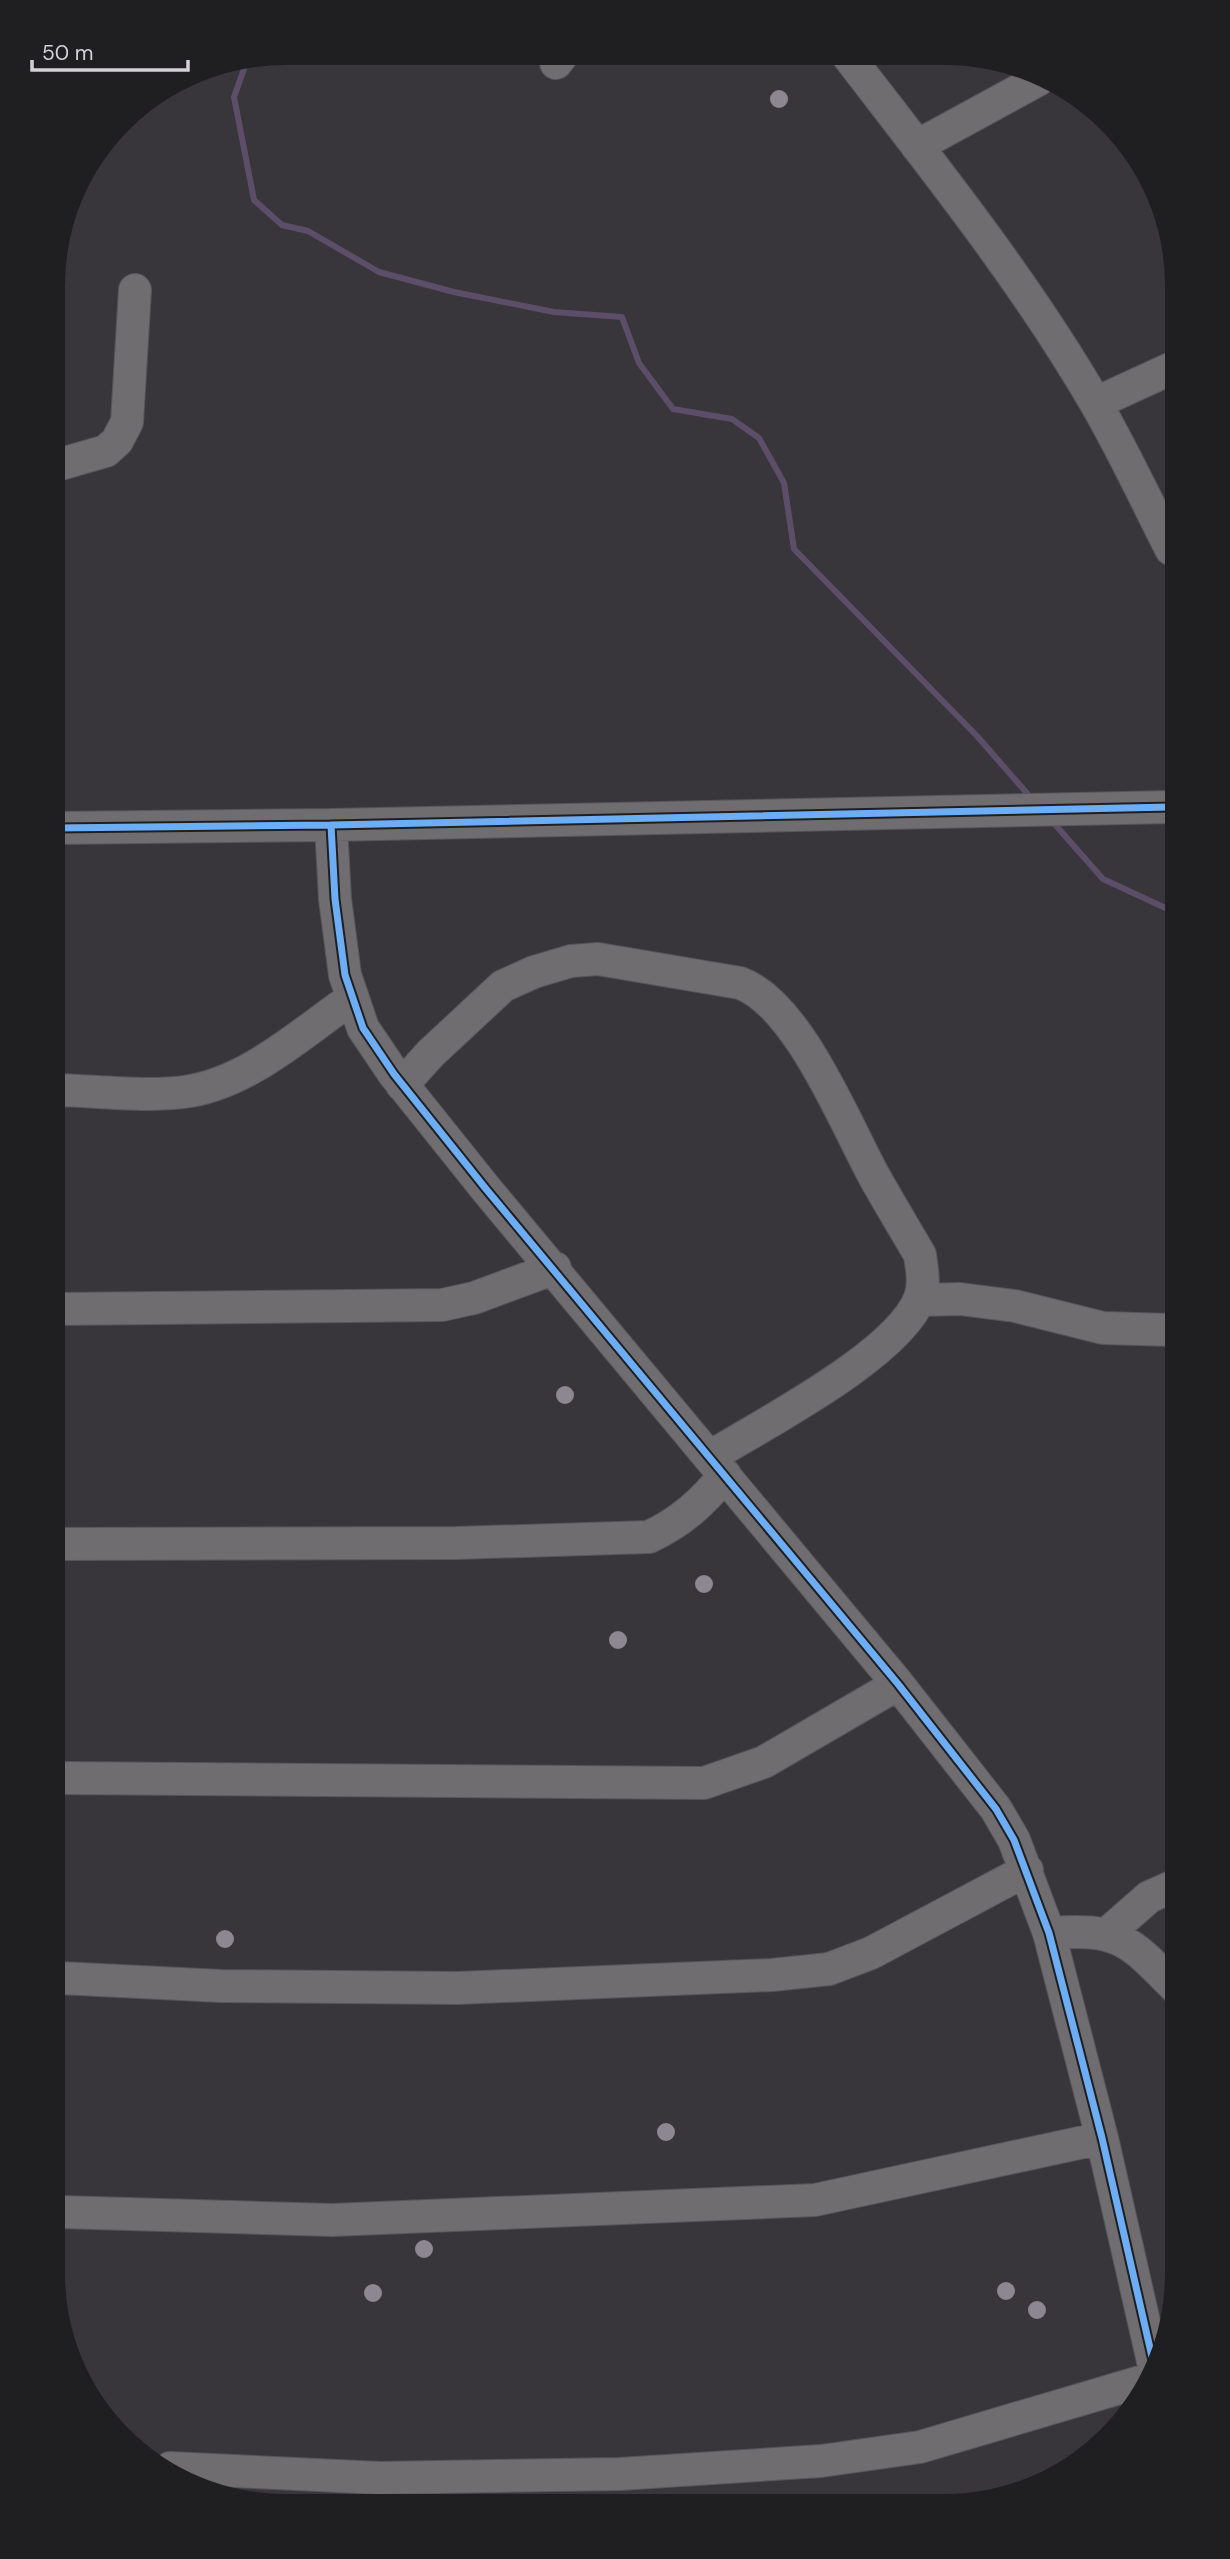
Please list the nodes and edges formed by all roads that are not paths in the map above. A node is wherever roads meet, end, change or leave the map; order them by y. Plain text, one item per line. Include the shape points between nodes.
1 (855, 65) edge
2 (1032, 83) edge
3 (918, 146) junction
4 (135, 290) dead end
5 (1165, 371) edge
6 (1096, 403) junction
7 (65, 463) edge
8 (1165, 537) edge
9 (1165, 807) edge
10 (331, 825) junction
11 (65, 828) edge
12 (351, 999) junction
13 (402, 1085) junction
14 (65, 1090) edge
15 (555, 1268) junction
16 (919, 1300) junction
17 (65, 1309) edge
18 (1165, 1330) edge
19 (718, 1466) junction
20 (65, 1544) edge
21 (898, 1684) junction
22 (65, 1778) edge
23 (1027, 1870) junction
24 (1165, 1890) edge
25 (1049, 1933) junction
26 (1108, 1933) junction
27 (1165, 1977) edge
28 (65, 1978) edge
29 (1102, 2138) junction
30 (65, 2212) edge
31 (1151, 2352) edge
32 (1137, 2383) edge
33 (184, 2469) edge
34 (381, 2490) edge

1 - 3 street
2 - 3 street
3 - 6 street via 1013,276
4 - 7 street via 127,422 106,451
5 - 6 street
6 - 8 street
9 - 10 street
10 - 11 street
10 - 12 street via 335,899
12 - 13 street via 363,1028
12 - 14 street via 250,1069 215,1085 183,1093
13 - 15 street
13 - 16 street via 503,986 571,961 598,959 704,975 758,989 787,1021 828,1086 920,1255 923,1283
15 - 17 street via 442,1305
15 - 19 street
16 - 18 street via 1015,1306 1103,1328
16 - 19 street via 880,1347
19 - 20 street via 698,1507 649,1537 442,1543
19 - 21 street
21 - 22 street via 764,1762 704,1783
21 - 23 street via 996,1809
23 - 25 street
23 - 28 street via 871,1953 829,1969 795,1973 458,1988 221,1986
24 - 26 street via 1149,1897
25 - 26 street
25 - 29 street
26 - 27 street via 1142,1953
29 - 30 street via 815,2200 332,2220
29 - 31 street
32 - 34 street via 920,2447 821,2461
33 - 34 street

